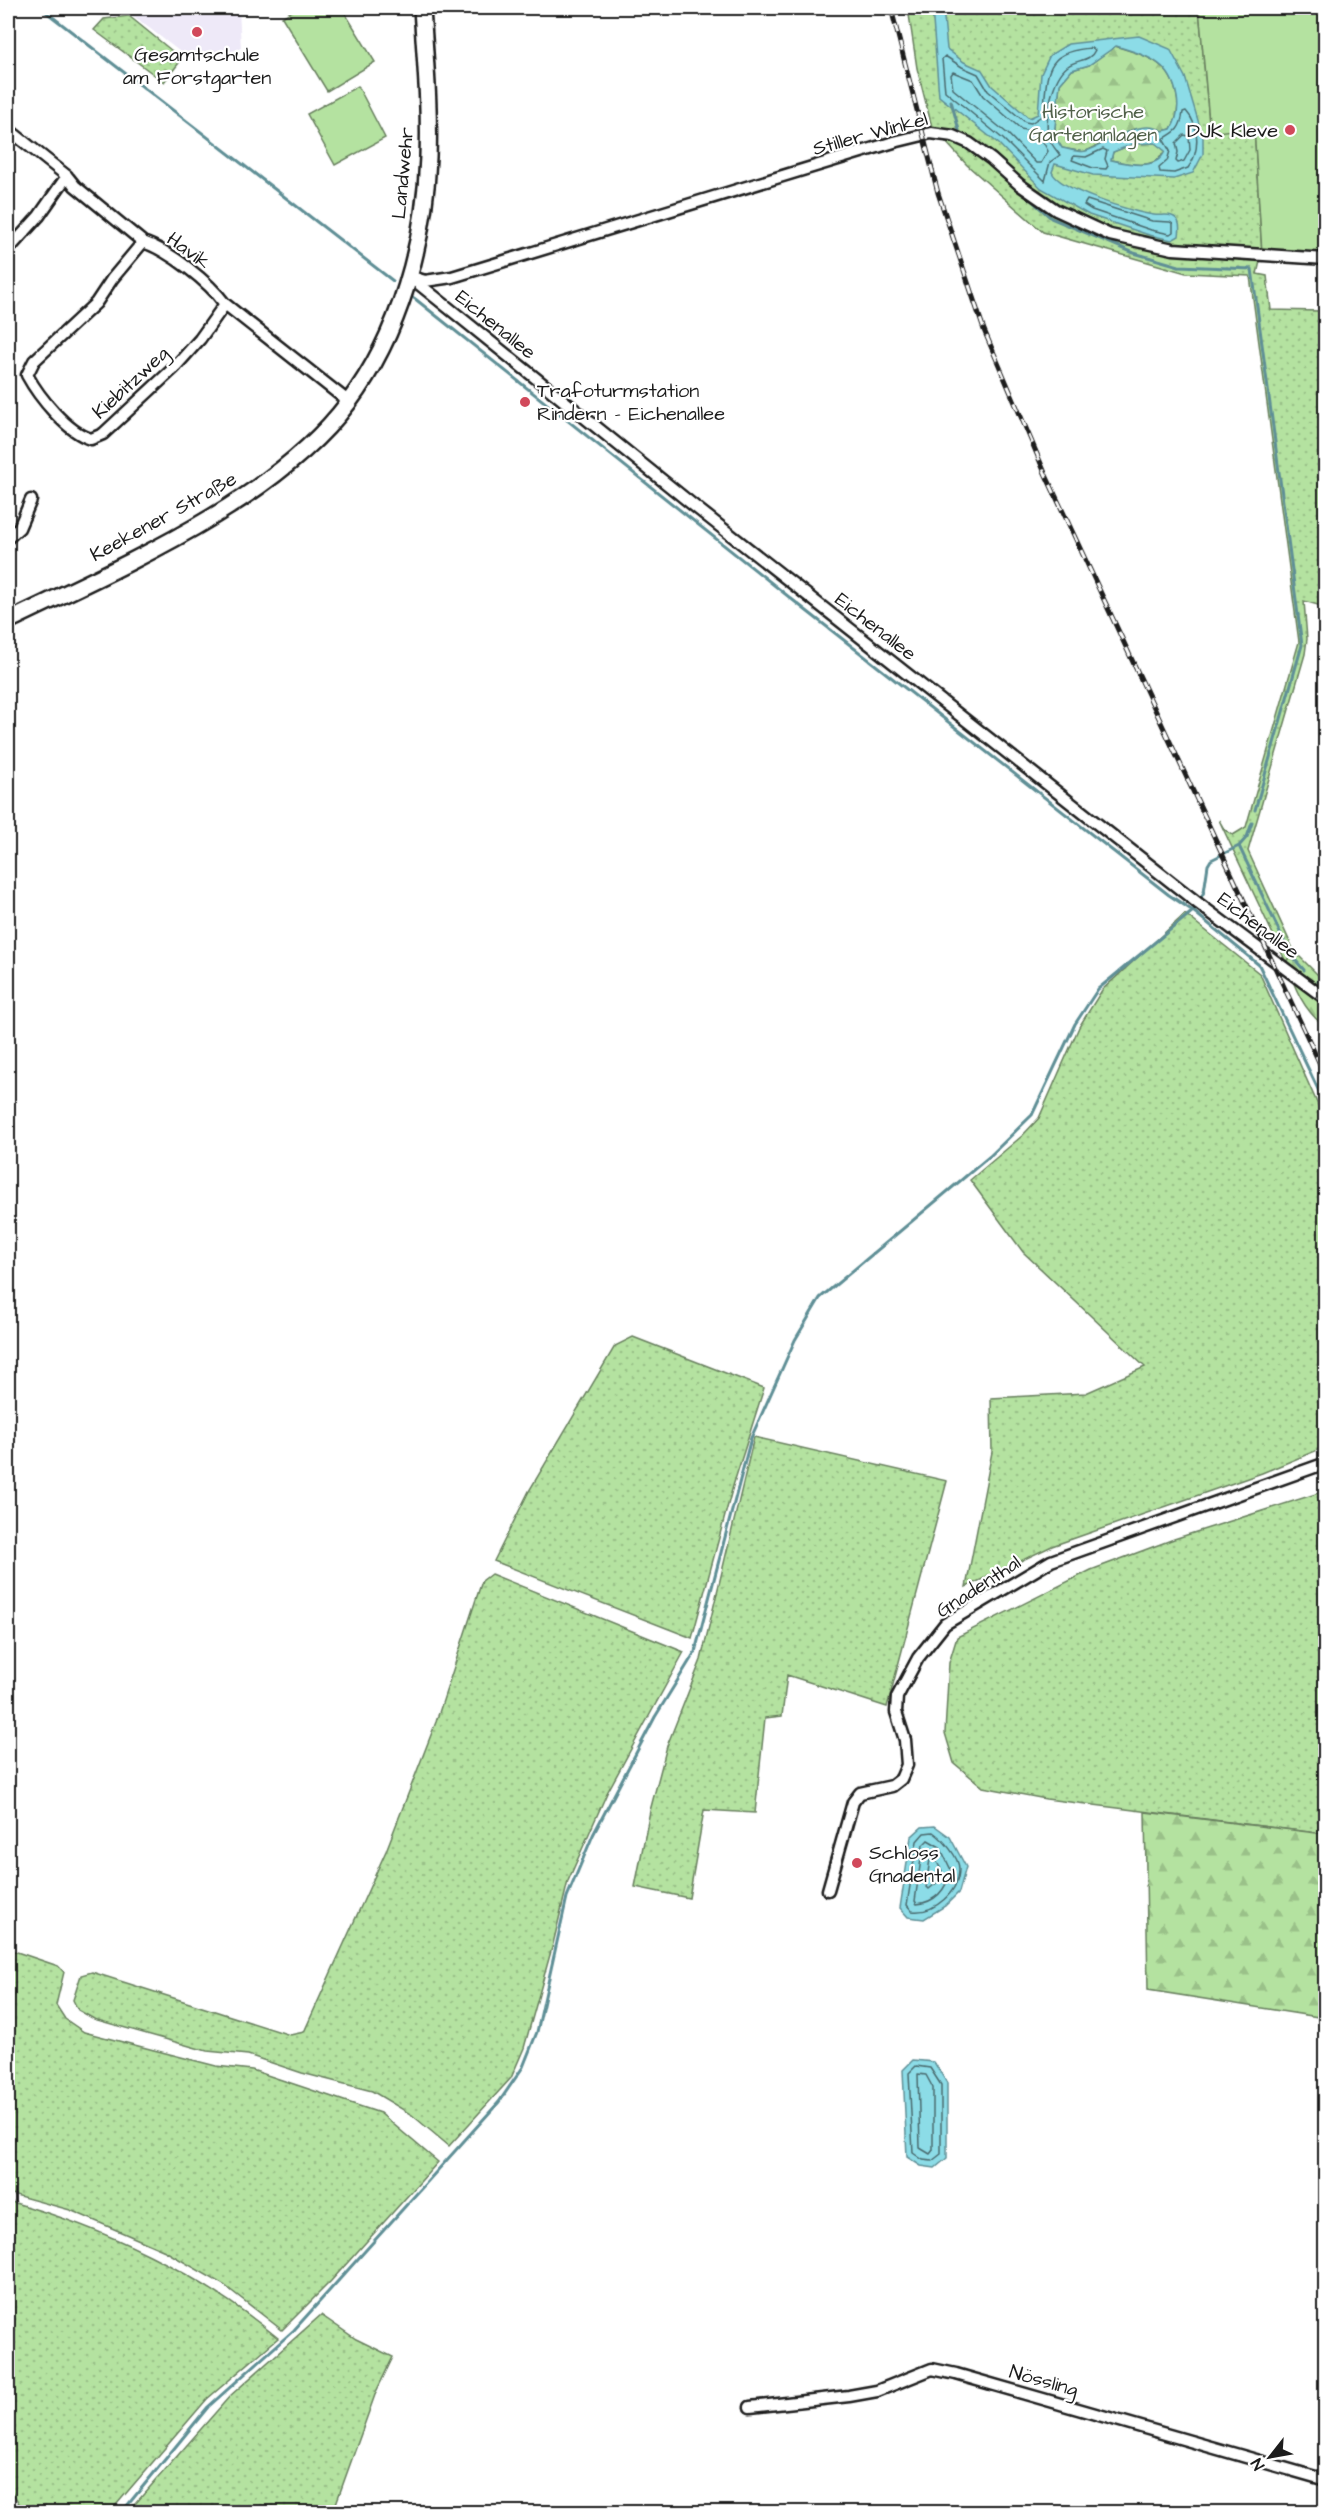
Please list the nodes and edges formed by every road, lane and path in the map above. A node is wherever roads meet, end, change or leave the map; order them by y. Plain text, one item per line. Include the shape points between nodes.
1 (422, 8) edge
2 (8, 129) edge
3 (67, 176) junction
4 (143, 242) junction
5 (8, 250) edge
6 (1326, 259) edge
7 (409, 276) junction
8 (225, 304) junction
9 (388, 338) joint
10 (349, 402) junction
11 (31, 500) dead end
12 (8, 538) edge
13 (8, 621) edge
14 (1326, 999) edge
15 (1326, 1463) edge
16 (828, 1890) dead end
17 (750, 2407) dead end
18 (1326, 2480) edge

1 - 7 main road, Landwehr via 428,158 416,253
2 - 3 street, Havik
3 - 4 street, Havik
3 - 5 street via 39,216
4 - 8 street, Havik via 157,247 216,291
4 - 8 street, Kiebitzweg via 96,303 34,361 27,375 35,391 78,436 91,439 103,434 174,368
6 - 7 street, Stiller Winkel via 1173,249 1110,235 1056,210 969,143 937,133 894,142 452,277 425,281
7 - 9 main road, Landwehr
7 - 14 street, Eichenallee via 1199,904
8 - 10 street, Havik
9 - 10 main road, Keekener Straße
10 - 13 main road, Keekener Straße via 315,440 240,498 156,548
11 - 12 street via 19,528
15 - 16 street, Gnadenthal via 1051,1561 945,1624 918,1658 897,1697 896,1712 905,1740 907,1765 901,1779 892,1786 860,1793 853,1802
17 - 18 street, Nössling via 877,2391 932,2369

